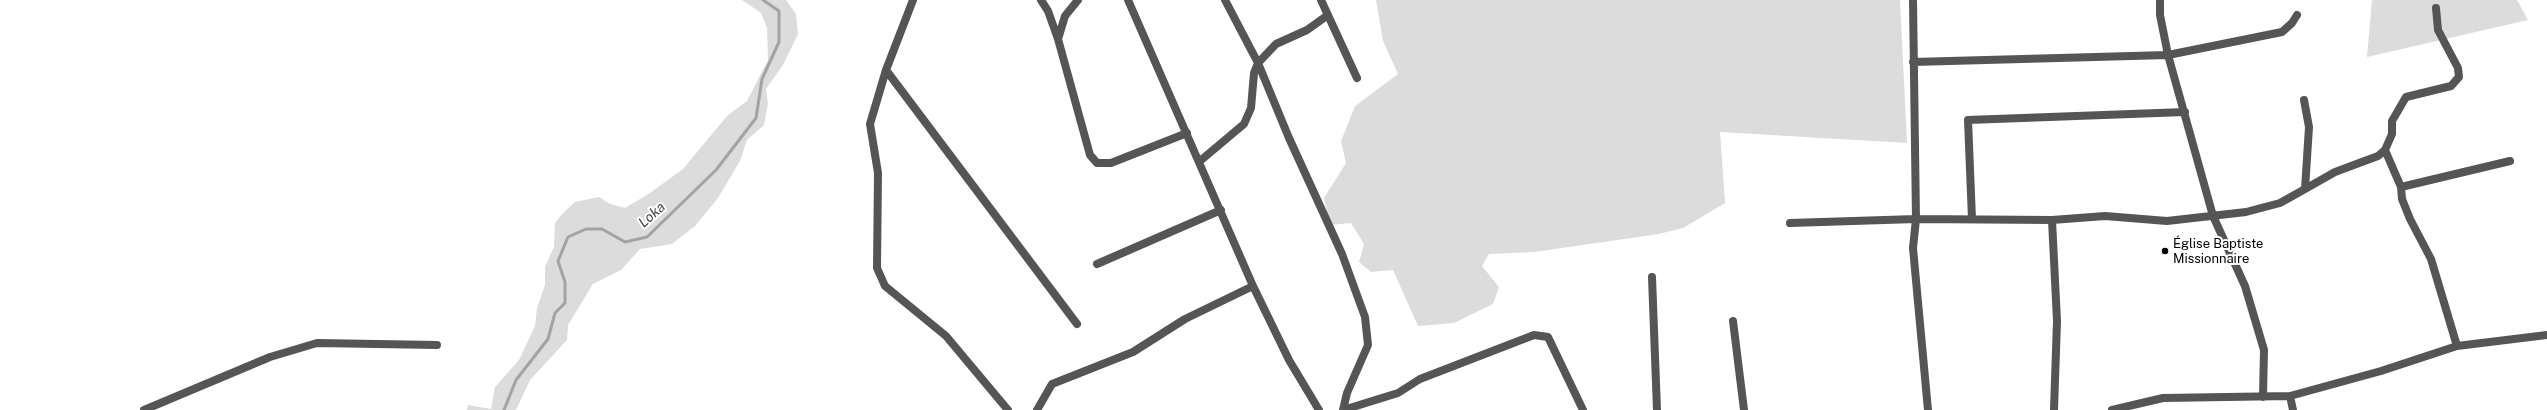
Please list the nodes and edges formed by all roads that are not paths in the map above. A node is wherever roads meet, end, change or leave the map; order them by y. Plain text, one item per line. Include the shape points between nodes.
1 (913, 0) edge
2 (1042, 0) edge
3 (1078, 0) edge
4 (1128, 0) edge
5 (1225, 0) edge
6 (1321, 0) edge
7 (1913, 0) edge
8 (2160, 0) edge
9 (2436, 8) dead end
10 (1328, 15) junction
11 (2297, 15) dead end
12 (1058, 39) junction
13 (2168, 55) junction
14 (1912, 62) junction
15 (1258, 63) junction
16 (886, 70) junction
17 (1357, 78) dead end
18 (2304, 100) dead end
19 (2185, 112) junction
20 (1187, 133) junction
21 (2385, 150) junction
22 (1200, 161) junction
23 (2510, 161) dead end
24 (2401, 187) junction
25 (2305, 189) junction
26 (1222, 210) junction
27 (2213, 216) junction
28 (1916, 219) junction
29 (1972, 219) junction
30 (2052, 220) junction
31 (1790, 223) dead end
32 (1097, 264) dead end
33 (1652, 277) dead end
34 (1253, 286) junction
35 (1733, 322) dead end
36 (1078, 324) dead end
37 (2547, 335) edge
38 (437, 345) dead end
39 (2457, 346) junction
40 (2290, 396) junction
41 (2263, 397) junction
42 (144, 410) edge
43 (1008, 410) edge
44 (1037, 410) edge
45 (1319, 410) edge
46 (1343, 410) edge
47 (1583, 410) edge
48 (1657, 410) edge
49 (1744, 410) edge
50 (1928, 410) edge
51 (2054, 410) edge
52 (2112, 410) edge
53 (2293, 410) edge

1 - 16 street
2 - 12 street
3 - 12 street via 1065,16
4 - 20 street
5 - 15 street
6 - 10 street
7 - 14 street
8 - 13 street via 2160,15
9 - 21 street via 2438,30 2458,68 2459,77 2451,86 2406,97 2392,121 2392,134
10 - 15 street via 1307,30 1276,44
10 - 17 street
11 - 13 street via 2282,32
12 - 20 street via 1090,155 1097,163 1111,163
13 - 14 street
13 - 19 street
14 - 28 street
15 - 22 street via 1254,73 1251,108 1244,124
15 - 46 street via 1342,254 1365,317 1368,345
16 - 36 street
16 - 43 street via 870,124 878,173 877,268 885,286 946,336
18 - 25 street via 2309,127
19 - 27 street
19 - 29 street via 1968,120
20 - 22 street
21 - 24 street
21 - 25 street via 2378,156 2335,172
22 - 26 street
23 - 24 street
24 - 39 street via 2402,199 2410,219 2431,259
25 - 27 street via 2262,208
26 - 32 street
26 - 34 street
27 - 30 street via 2167,221 2105,216
27 - 41 street via 2245,286 2264,350
28 - 29 street
28 - 31 street
28 - 50 street via 1913,248
29 - 30 street
30 - 51 street via 2057,321
33 - 48 street
34 - 44 street via 1185,319 1133,352 1052,384
34 - 45 street via 1289,360
35 - 49 street
37 - 39 street
38 - 42 street via 317,343 270,357
39 - 40 street via 2381,371
40 - 41 street
40 - 53 street
41 - 52 street via 2163,398
46 - 47 street via 1398,393 1420,378 1534,335 1548,337

